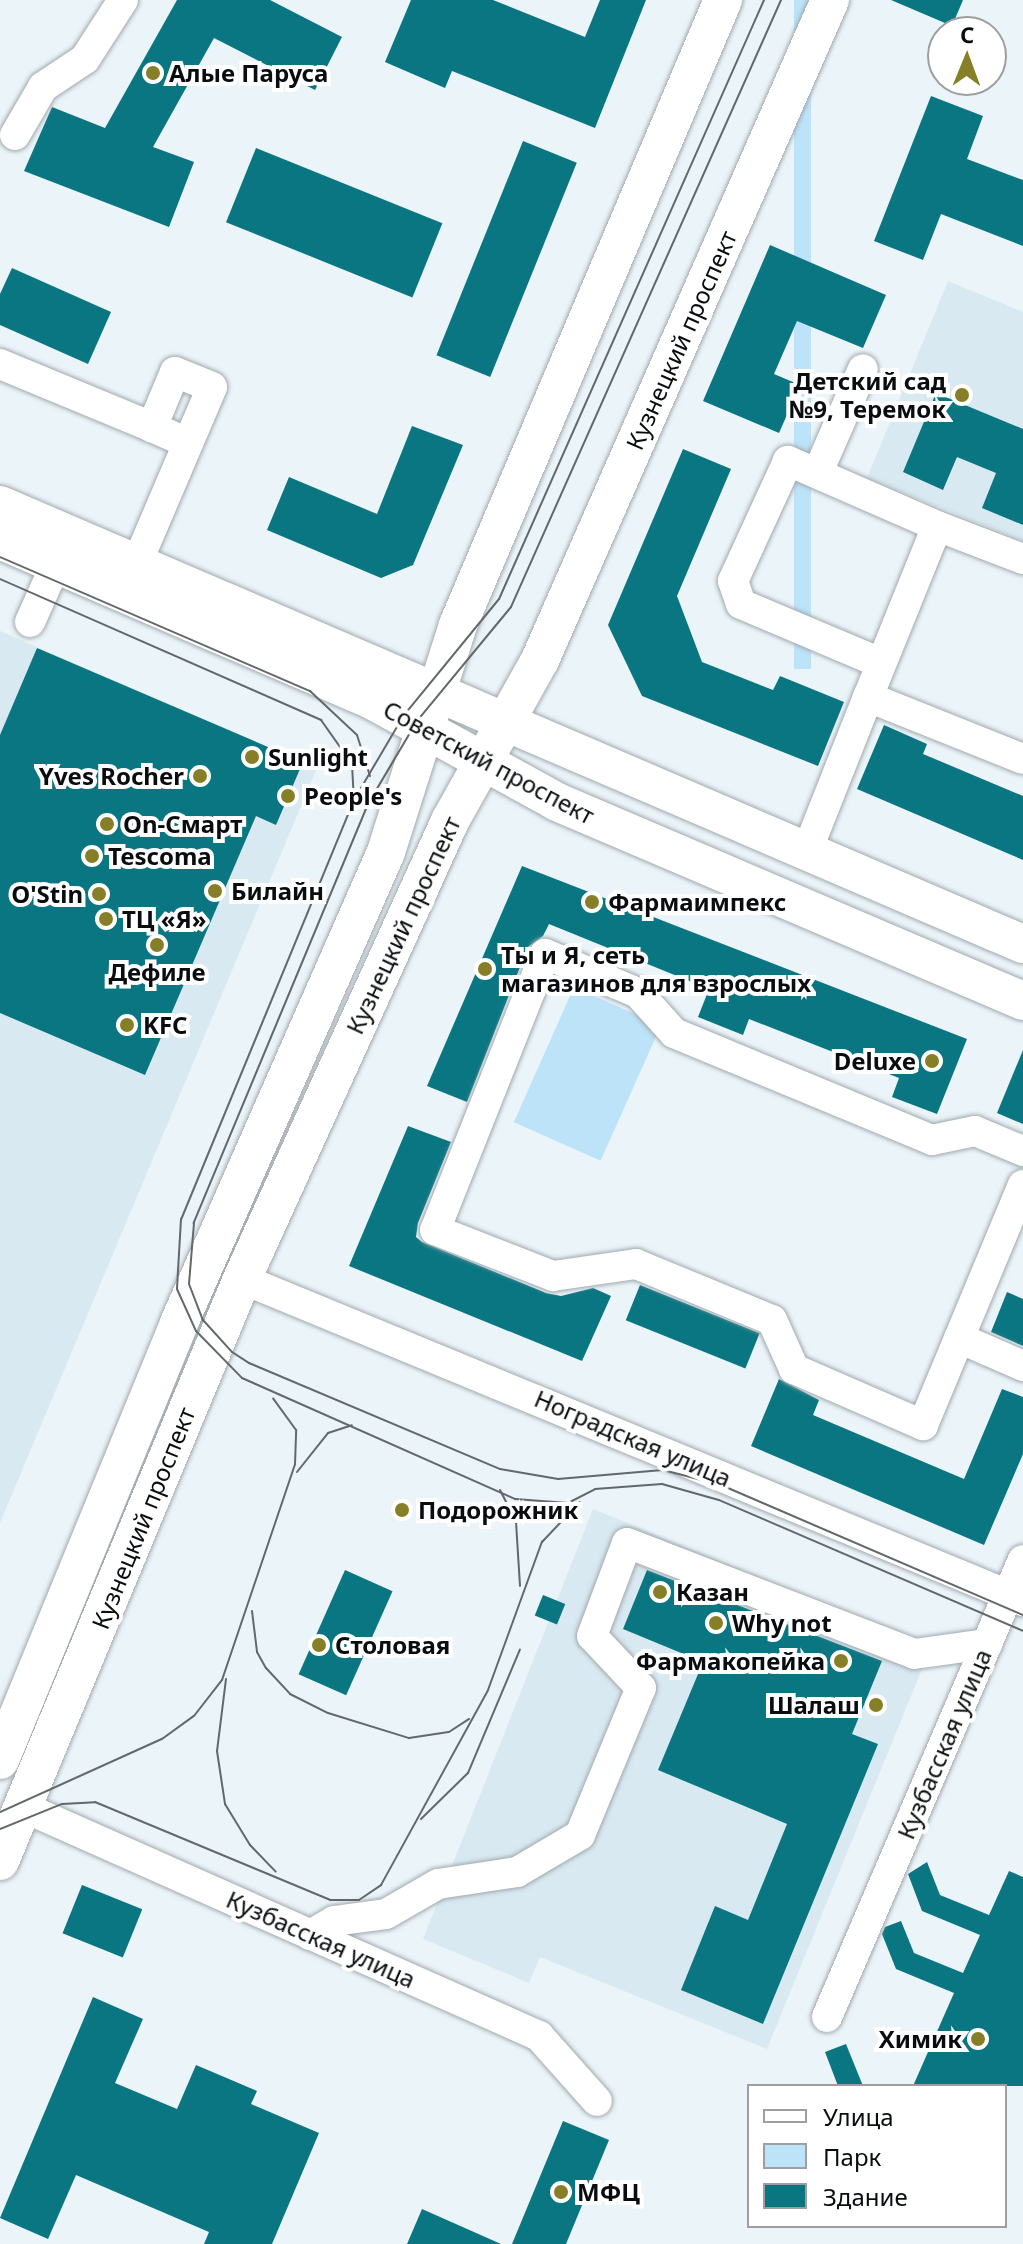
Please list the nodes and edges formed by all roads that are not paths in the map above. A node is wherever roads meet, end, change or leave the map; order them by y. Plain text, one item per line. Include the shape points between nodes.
1 (123, 0) edge
2 (723, 0) edge
3 (830, 0) edge
4 (15, 135) dead end
5 (0, 364) edge
6 (863, 369) dead end
7 (152, 427) junction
8 (188, 443) junction
9 (818, 472) junction
10 (0, 505) edge
11 (937, 526) junction
12 (0, 540) edge
13 (1023, 559) edge
14 (137, 563) junction
15 (56, 564) junction
16 (30, 622) dead end
17 (881, 663) junction
18 (868, 697) junction
19 (430, 709) junction
20 (503, 720) junction
21 (482, 759) junction
22 (1023, 759) edge
23 (807, 851) junction
24 (1023, 944) edge
25 (1023, 1001) edge
26 (1023, 1151) edge
27 (1023, 1185) edge
28 (242, 1279) junction
29 (959, 1338) junction
30 (1023, 1366) edge
31 (1023, 1560) edge
32 (1016, 1598) edge
33 (987, 1644) junction
34 (0, 1760) edge
35 (23, 1807) junction
36 (0, 1861) edge
37 (310, 1935) junction
38 (827, 2017) dead end
39 (597, 2101) dead end

1 - 4 street via 85,59 43,87
2 - 19 main road, Кузнецкий проспект
3 - 20 main road, Кузнецкий проспект via 540,660
5 - 7 street
6 - 9 street
7 - 8 street
7 - 8 street via 175,372 212,387
8 - 14 street
9 - 11 street
9 - 17 street via 788,461 733,581 741,604
10 - 14 main road, Советский проспект
11 - 13 street
11 - 17 street
12 - 15 main road, Советский проспект
14 - 19 main road, Советский проспект
15 - 16 street
15 - 19 main road, Советский проспект
17 - 18 street
18 - 22 street
18 - 23 street
19 - 20 main road, Советский проспект
19 - 21 main road, Советский проспект
19 - 34 main road, Кузнецкий проспект via 386,852 184,1311
20 - 21 main road, Кузнецкий проспект
20 - 23 main road, Советский проспект
21 - 25 main road, Советский проспект via 557,802
21 - 28 main road, Кузнецкий проспект
23 - 24 main road, Советский проспект
26 - 29 street via 975,1131 932,1140 674,1033 638,993 545,954 435,1230 553,1276 636,1264 772,1320 794,1369 923,1425
27 - 29 street
28 - 32 street, Ноградская улица
28 - 35 main road, Кузнецкий проспект
29 - 30 street
31 - 32 street, Кузбасская улица
32 - 33 street, Кузбасская улица
33 - 37 street via 914,1654 627,1543 592,1636 641,1688 580,1835 517,1872 438,1884 386,1914 334,1921
33 - 38 street, Кузбасская улица
35 - 36 main road, Кузнецкий проспект
35 - 37 street, Кузбасская улица
37 - 39 street, Кузбасская улица via 539,2036

